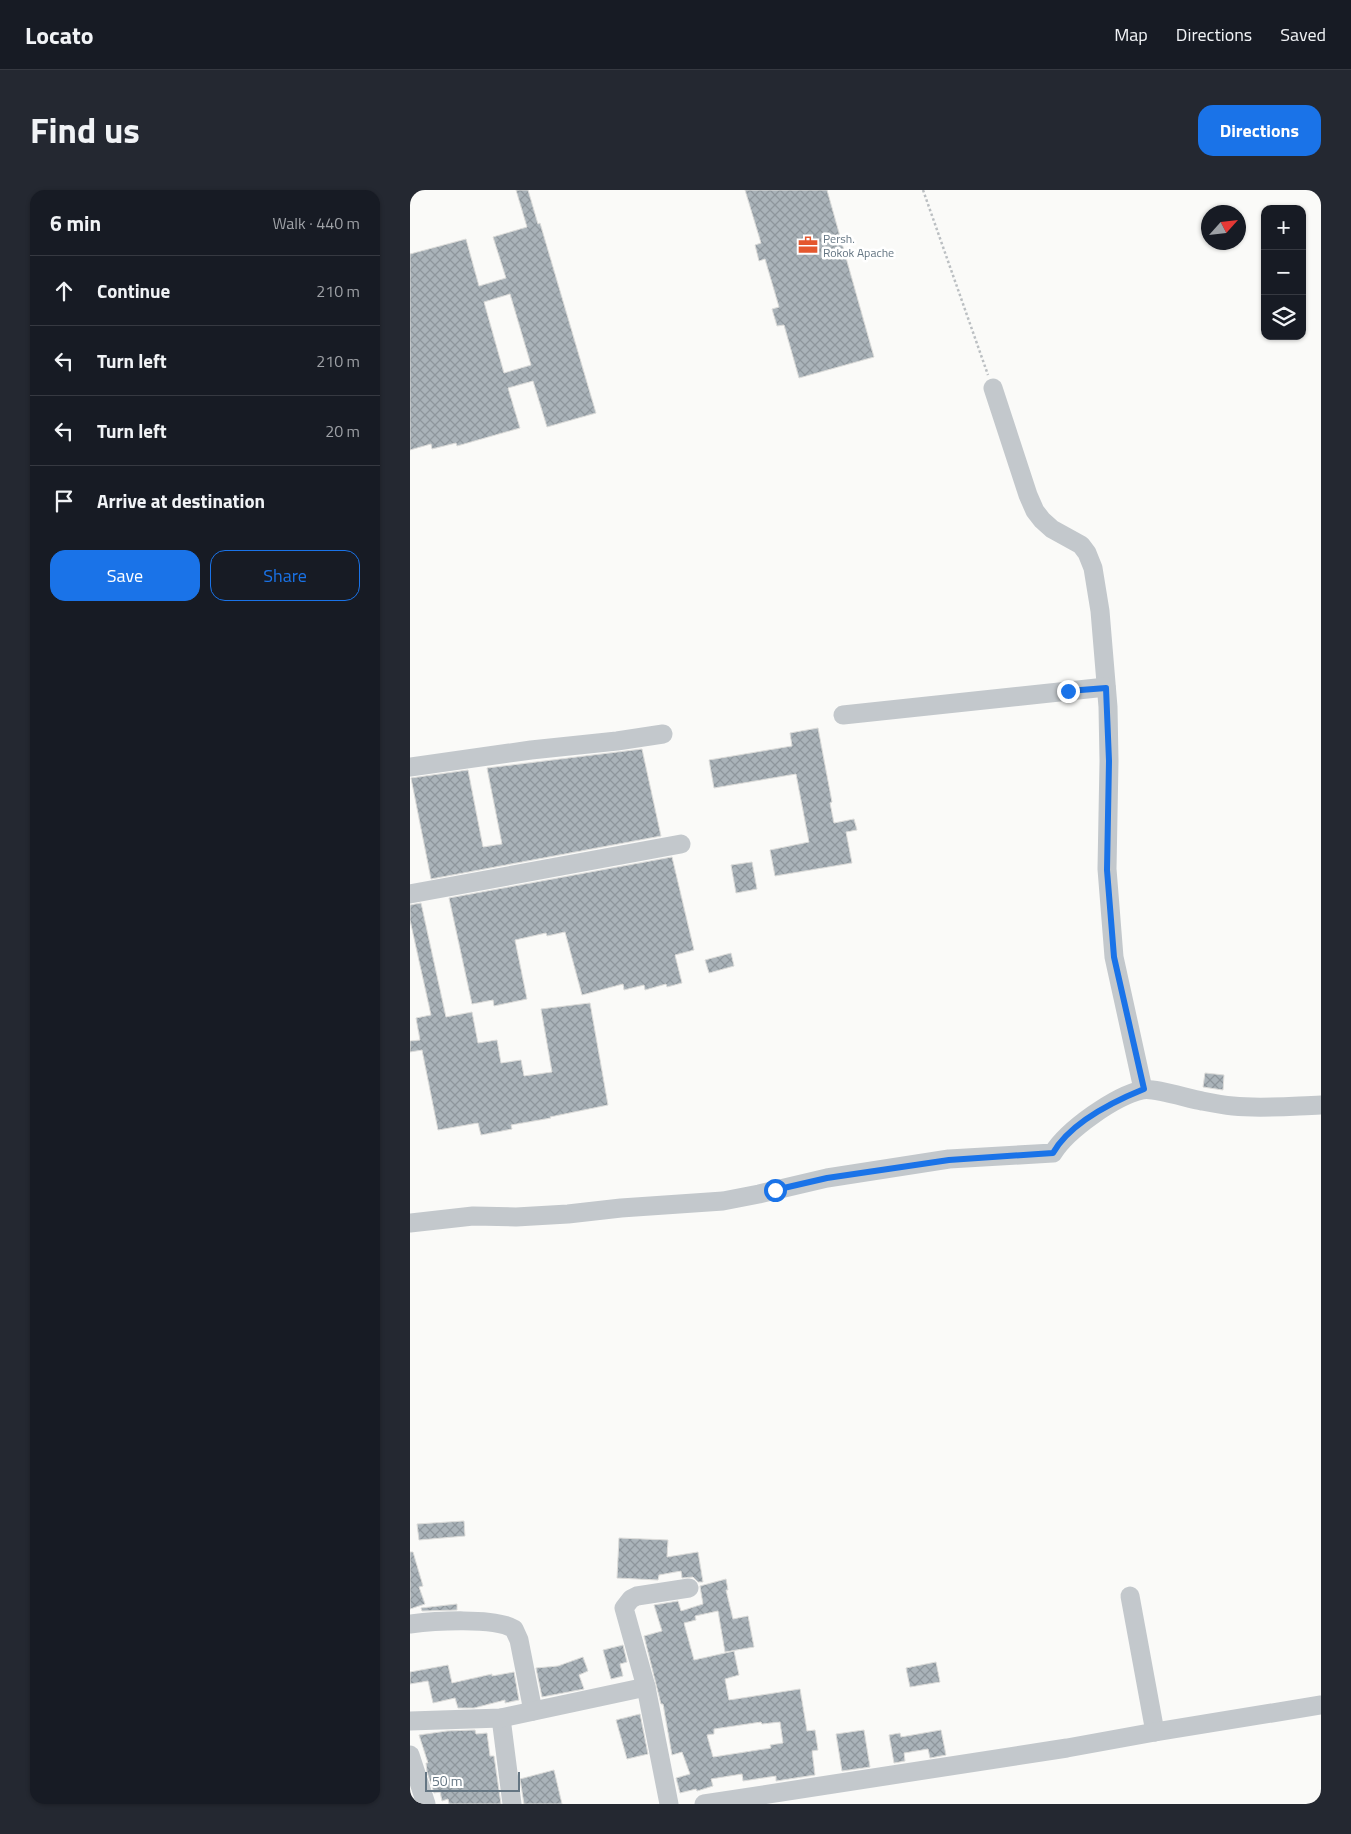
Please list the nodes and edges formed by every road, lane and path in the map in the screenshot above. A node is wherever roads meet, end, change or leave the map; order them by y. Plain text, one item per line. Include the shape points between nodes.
1 (923, 190) edge
2 (993, 388) joint
3 (1106, 688) junction
4 (843, 715) dead end
5 (663, 734) dead end
6 (410, 767) edge
7 (681, 844) dead end
8 (410, 894) edge
9 (1144, 1089) junction
10 (1321, 1105) edge
11 (410, 1223) edge
12 (689, 1588) dead end
13 (1130, 1596) dead end
14 (410, 1624) edge
15 (646, 1688) junction
16 (1321, 1706) edge
17 (533, 1711) junction
18 (501, 1718) junction
19 (410, 1721) edge
20 (1155, 1732) junction
21 (410, 1755) edge
22 (426, 1804) edge
23 (512, 1804) edge
24 (669, 1804) edge
25 (704, 1804) edge

1 - 2 path
2 - 3 street via 1036,511 1052,529 1081,545 1091,560 1100,611
3 - 4 street
3 - 9 street via 1109,761 1107,870 1114,957
5 - 6 street
7 - 8 street
9 - 10 street via 1234,1106
9 - 11 street via 1118,1100 1075,1128 1053,1153 949,1160 813,1181 723,1201
12 - 15 street via 637,1596 624,1608
13 - 20 street
14 - 17 street via 476,1622 502,1624 514,1629
15 - 17 street
15 - 24 street
16 - 20 street
17 - 18 street
18 - 19 street
18 - 23 street
20 - 25 street
21 - 22 street

